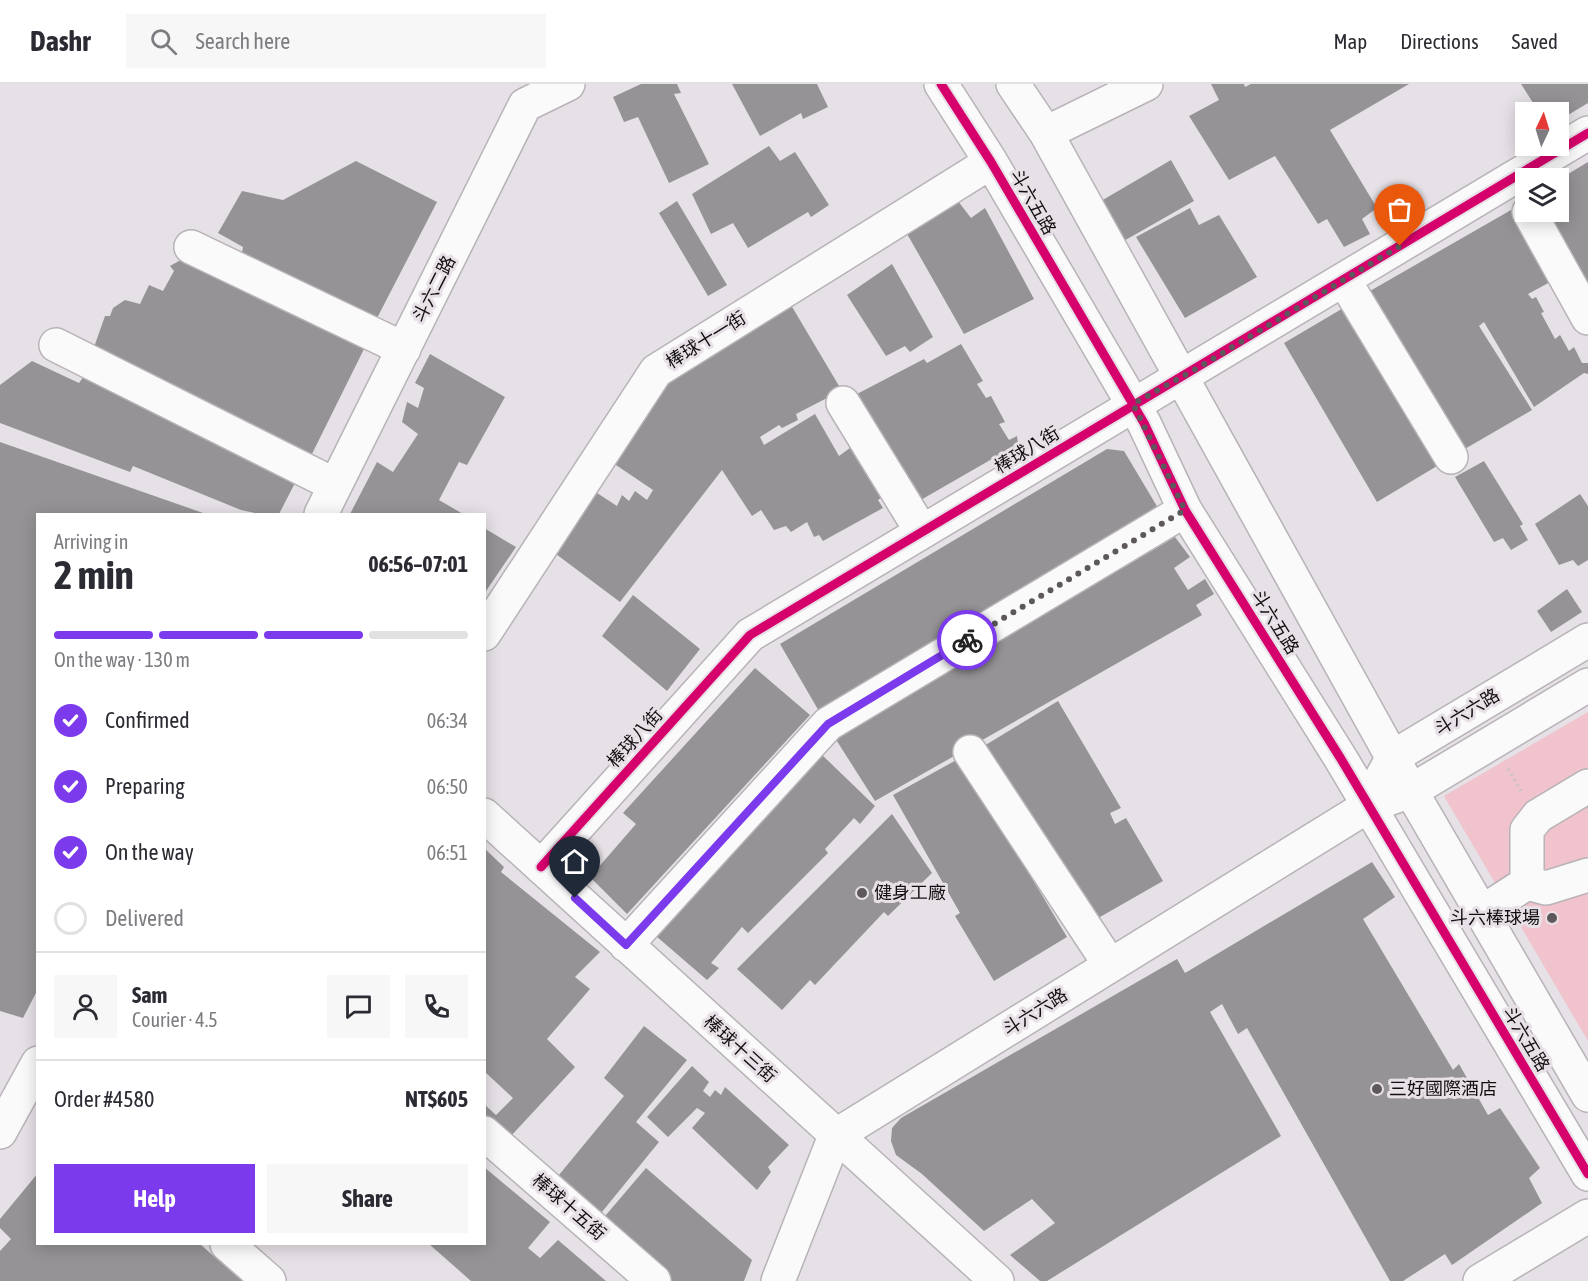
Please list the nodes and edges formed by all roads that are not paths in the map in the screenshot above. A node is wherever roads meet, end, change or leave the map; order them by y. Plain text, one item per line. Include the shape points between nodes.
1 (568, 84) edge
2 (941, 84) edge
3 (1013, 84) edge
4 (1146, 84) edge
5 (1588, 133) edge
6 (1046, 134) junction
7 (991, 162) junction
8 (1547, 168) edge
9 (1515, 194) edge
10 (1535, 222) edge
11 (191, 247) dead end
12 (1344, 280) junction
13 (1588, 318) edge
14 (56, 345) dead end
15 (404, 349) junction
16 (1181, 378) junction
17 (843, 403) dead end
18 (1133, 404) junction
19 (1451, 457) dead end
20 (335, 485) junction
21 (1185, 510) junction
22 (321, 513) edge
23 (922, 532) junction
24 (486, 631) edge
25 (1588, 640) edge
26 (1588, 685) edge
27 (970, 752) dead end
28 (1392, 757) junction
29 (1588, 786) edge
30 (1411, 791) junction
31 (1368, 806) junction
32 (486, 818) edge
33 (541, 867) junction
34 (1588, 875) edge
35 (1527, 883) junction
36 (1482, 912) junction
37 (626, 945) junction
38 (1110, 965) junction
39 (36, 1071) edge
40 (1588, 1095) edge
41 (0, 1132) edge
42 (486, 1135) edge
43 (835, 1136) junction
44 (1588, 1174) edge
45 (1588, 1216) edge
46 (228, 1245) edge
47 (269, 1281) edge
48 (654, 1281) edge
49 (778, 1281) edge
50 (997, 1281) edge
51 (1480, 1281) edge

1 - 15 street, 斗六二路 via 525,105
2 - 7 street, 斗六五路
3 - 6 street, 斗六五路
4 - 6 street
5 - 8 street, 棒球八街
6 - 16 street, 斗六五路
7 - 18 street, 斗六五路
7 - 24 street, 棒球十一街 via 656,371
9 - 12 street, 棒球八街
10 - 13 street
11 - 15 street
12 - 16 street, 棒球八街
12 - 19 street
14 - 20 street
15 - 20 street, 斗六二路
16 - 18 street, 棒球八街
16 - 28 street, 斗六五路
17 - 23 street
18 - 21 street, 斗六五路
18 - 23 street, 棒球八街
20 - 22 street, 斗六二路
21 - 31 street, 斗六五路
21 - 37 street via 828,724
23 - 33 street, 棒球八街 via 750,635
25 - 28 street, 斗六六路
26 - 30 street, 斗六六路
27 - 38 street
28 - 30 street, 斗六五路
28 - 31 street
29 - 35 street via 1538,816 1527,830
30 - 31 street, 斗六六路
30 - 36 street, 斗六五路
31 - 38 street, 斗六六路
31 - 44 street, 斗六五路
32 - 33 street, 棒球十三街
33 - 37 street, 棒球十三街
34 - 35 street via 1546,888
35 - 36 street
36 - 40 street, 斗六五路
37 - 43 street, 棒球十三街
38 - 43 street, 斗六六路
39 - 41 street
42 - 48 street, 棒球十五街
43 - 49 street
43 - 50 street, 棒球十三街
45 - 51 street
46 - 47 street

